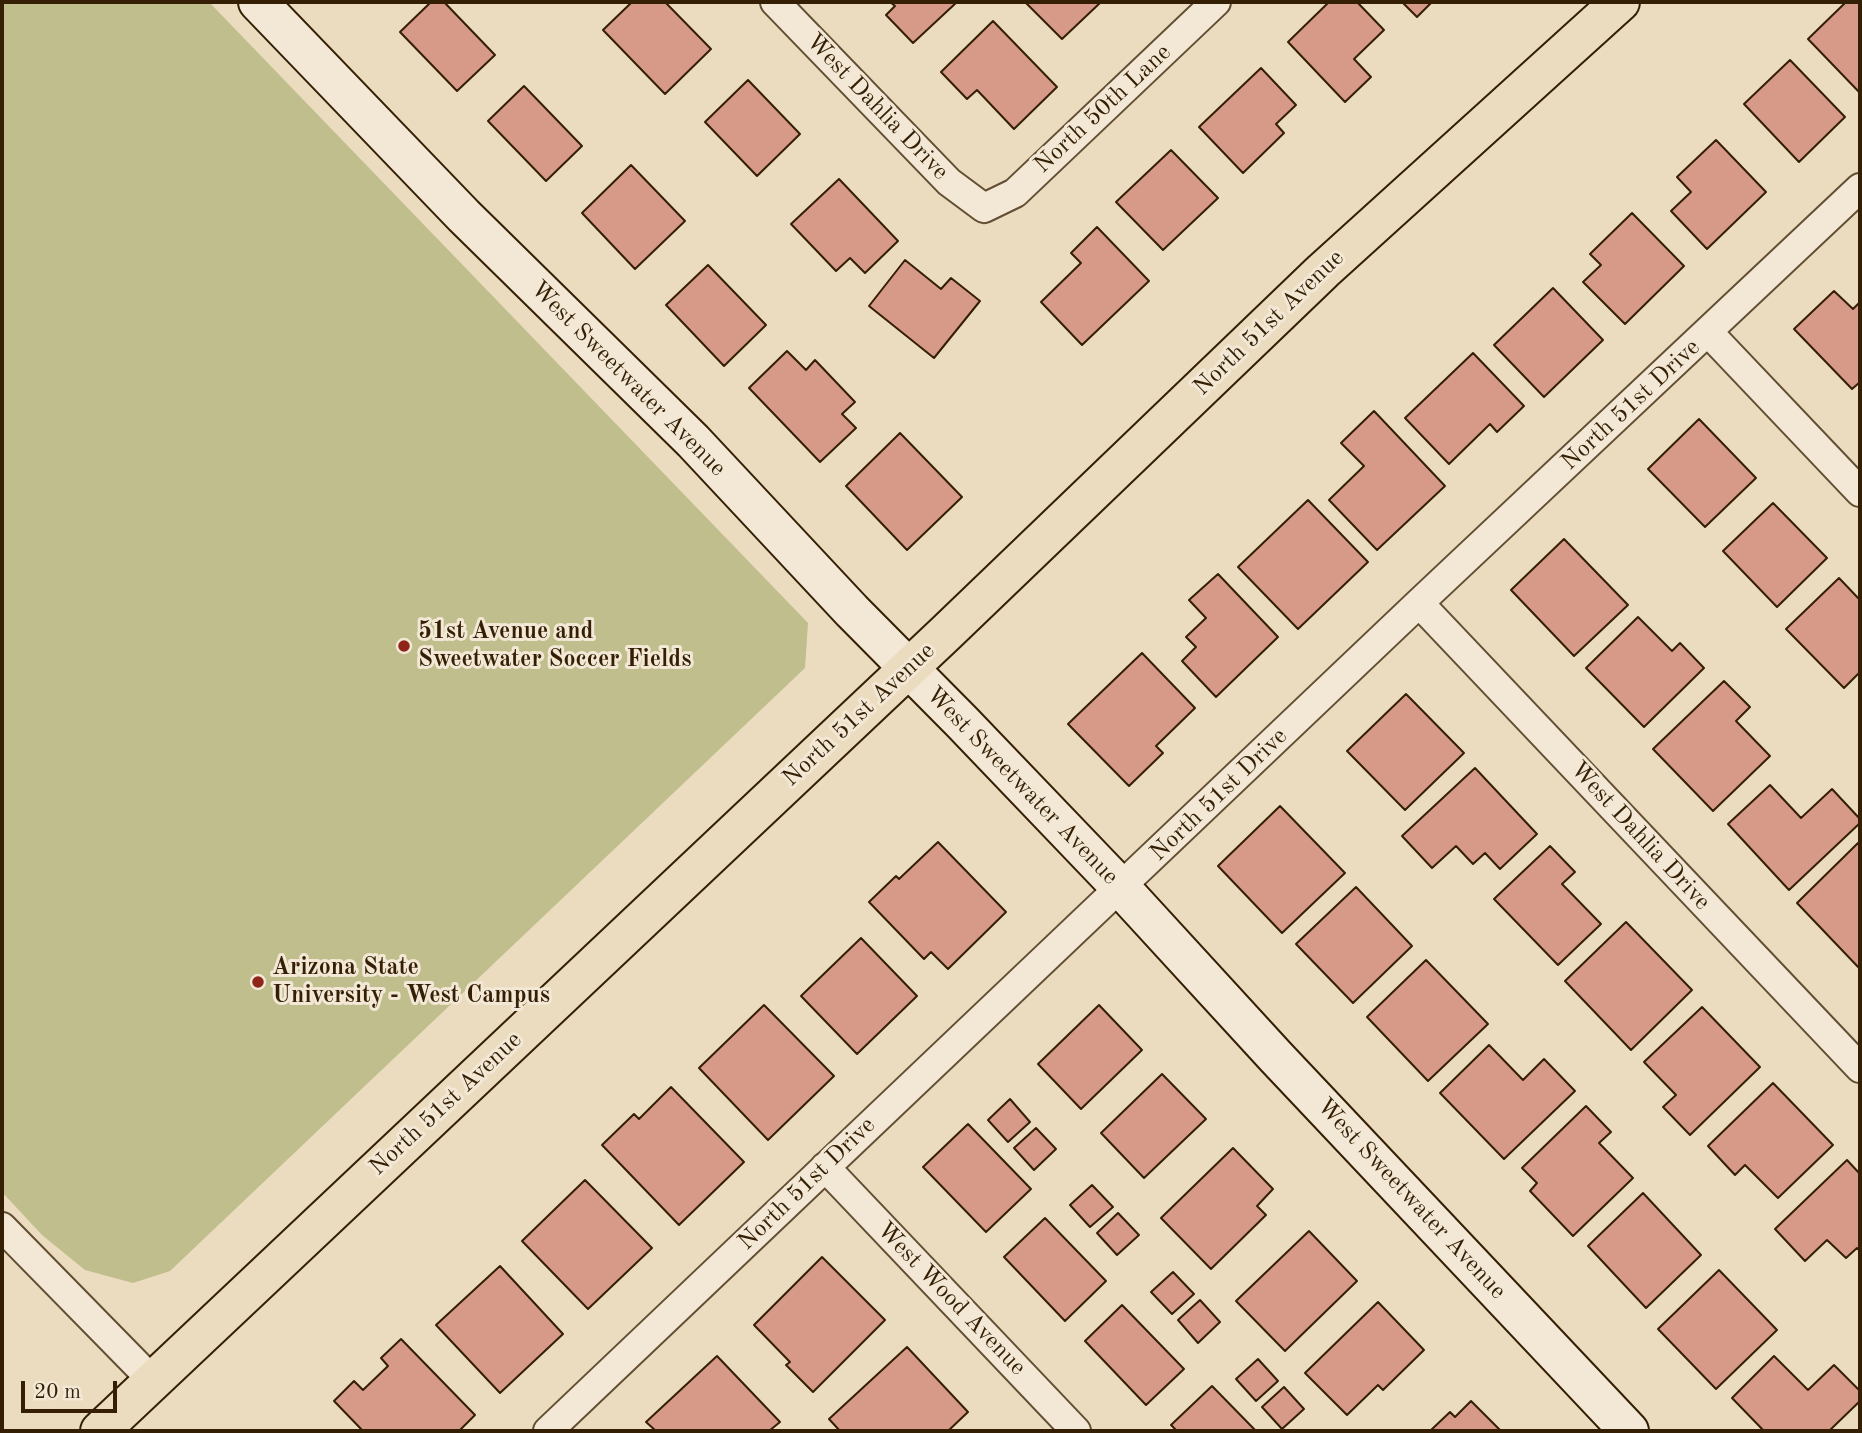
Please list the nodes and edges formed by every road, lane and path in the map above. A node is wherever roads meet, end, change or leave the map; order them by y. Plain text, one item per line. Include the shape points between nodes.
1 (258, 2) edge
2 (775, 2) edge
3 (1216, 2) edge
4 (1620, 2) edge
5 (1860, 188) edge
6 (984, 208) joint
7 (1708, 332) junction
8 (1860, 492) edge
9 (1419, 603) junction
10 (908, 668) junction
11 (1121, 888) junction
12 (1860, 1068) edge
13 (825, 1167) junction
14 (2, 1227) edge
15 (153, 1381) junction
16 (558, 1428) edge
17 (100, 1431) edge
18 (1076, 1431) edge
19 (1629, 1431) edge

1 - 10 street, West Sweetwater Avenue via 464,216 692,441
2 - 6 street, West Dahlia Drive via 949,181
3 - 6 street, North 50th Lane via 1014,193
4 - 10 main road, North 51st Avenue via 1323,271
5 - 7 street, North 51st Drive
7 - 8 street
7 - 9 street, North 51st Drive
9 - 11 street, North 51st Drive
9 - 12 street, West Dahlia Drive
10 - 11 street, West Sweetwater Avenue
10 - 15 main road, North 51st Avenue
11 - 13 street, North 51st Drive
11 - 19 street, West Sweetwater Avenue
13 - 16 street, North 51st Drive
13 - 18 street, West Wood Avenue
14 - 15 street
15 - 17 main road, North 51st Avenue

